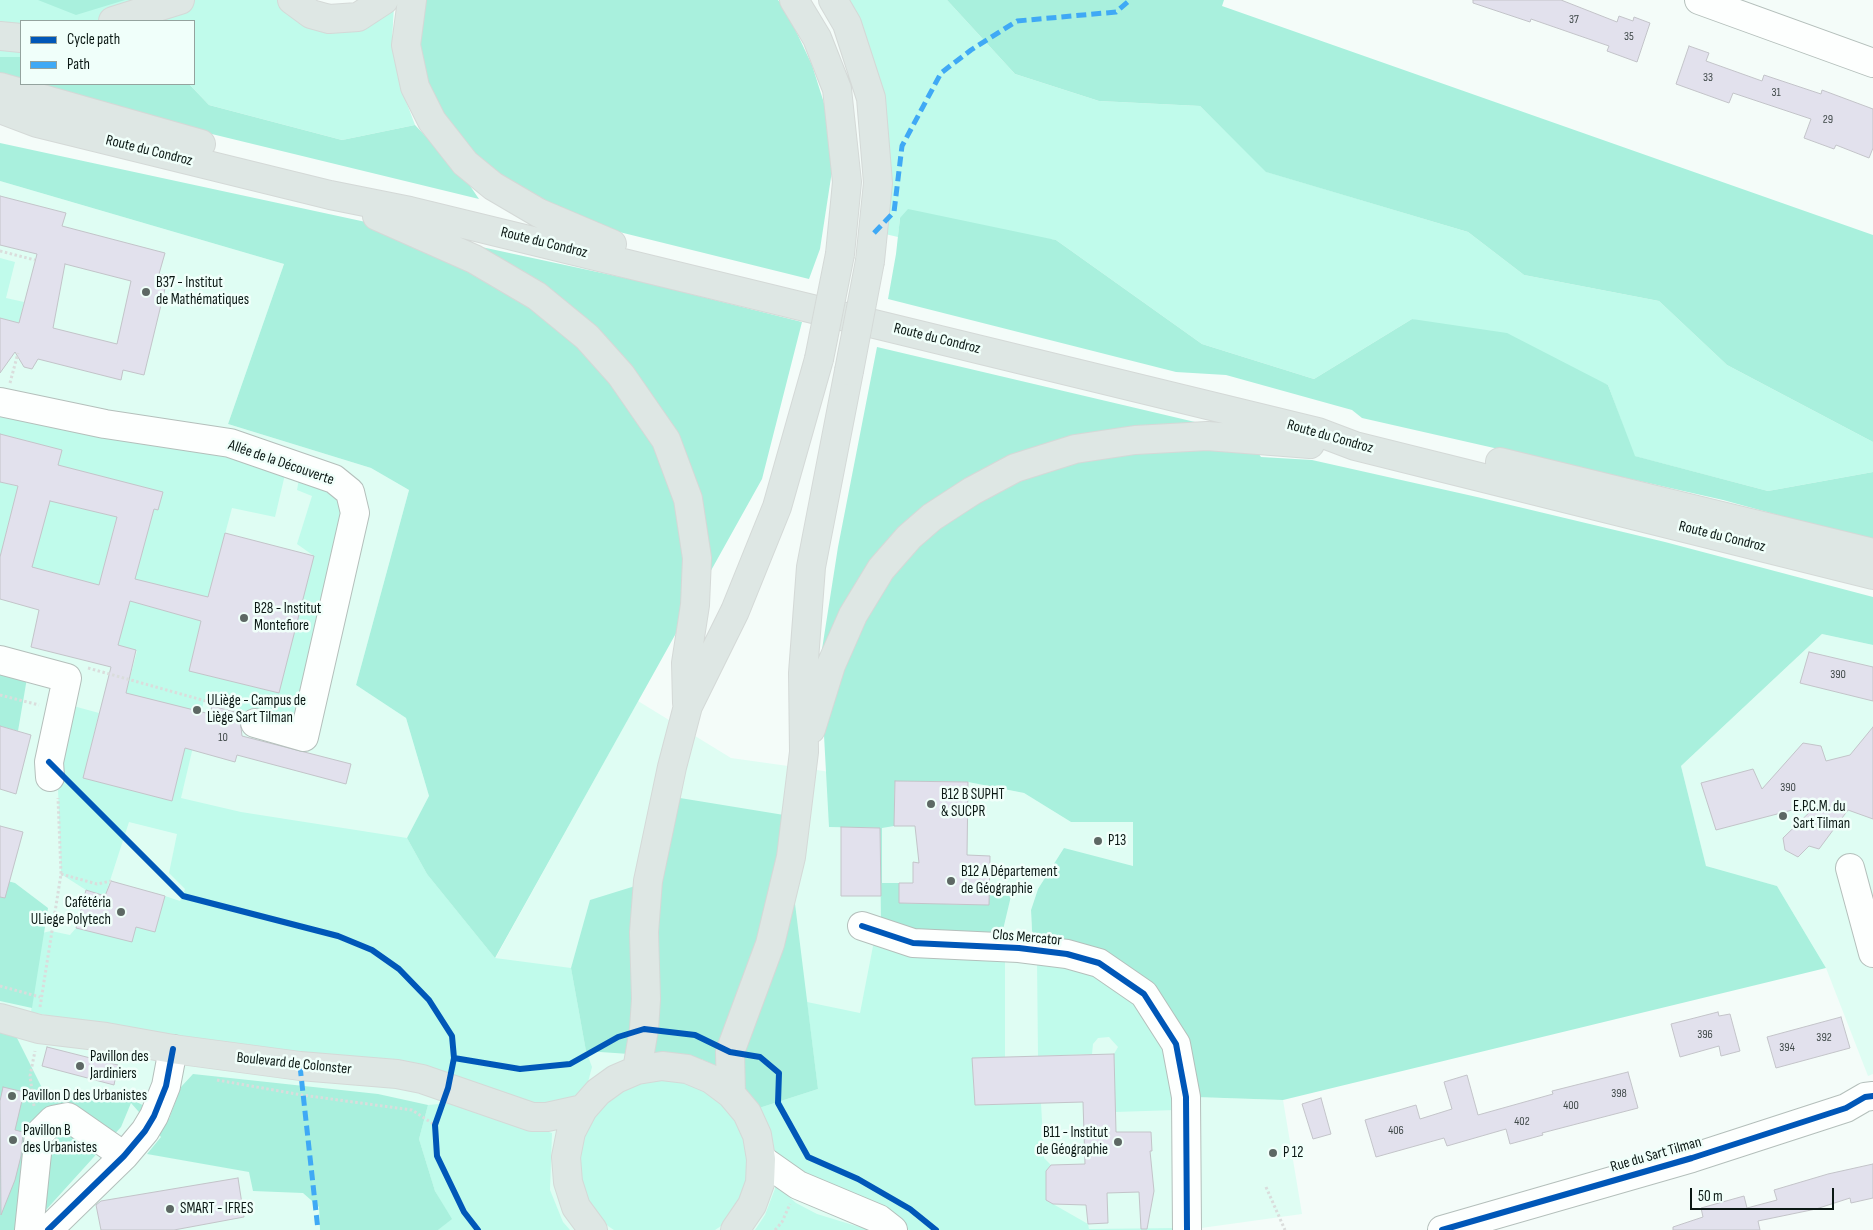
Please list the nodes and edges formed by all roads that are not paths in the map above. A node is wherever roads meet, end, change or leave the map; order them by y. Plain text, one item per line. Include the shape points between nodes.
1 (180, 0) edge
2 (292, 0) edge
3 (384, 0) edge
4 (412, 0) edge
5 (794, 0) edge
6 (833, 0) edge
7 (1699, 0) edge
8 (116, 20) edge
9 (0, 36) edge
10 (20, 38) edge
11 (1873, 64) edge
12 (0, 87) edge
13 (0, 109) edge
14 (0, 117) edge
15 (37, 123) junction
16 (330, 195) junction
17 (612, 244) junction
18 (2, 402) edge
19 (1355, 446) junction
20 (1873, 553) edge
21 (1873, 575) edge
22 (0, 660) edge
23 (688, 706) junction
24 (255, 723) road end
25 (804, 752) junction
26 (50, 777) road end
27 (1850, 868) dead end
28 (862, 926) dead end
29 (1873, 952) edge
30 (0, 1018) edge
31 (173, 1049) junction
32 (637, 1070) junction
33 (732, 1094) junction
34 (1873, 1096) edge
35 (583, 1109) junction
36 (124, 1156) junction
37 (761, 1159) junction
38 (29, 1230) edge
39 (48, 1230) edge
40 (593, 1230) edge
41 (735, 1230) edge
42 (894, 1230) edge
43 (1187, 1230) edge
44 (1442, 1230) edge

1 - 8 main road
2 - 3 main road via 311,14 329,19 358,17
4 - 17 main road via 406,45 415,87 432,121 465,163 493,186 538,213
5 - 23 main road, bridge via 817,38 837,89 847,182 840,254 819,359 777,506 736,611
6 - 25 main road, bridge via 847,24 871,98 878,183 870,261 811,567 803,673
7 - 11 street
9 - 10 main road
12 - 17 main road, Route du Condroz via 139,128 590,243
13 - 15 main road, Route du Condroz
14 - 15 main road
15 - 16 main road, Route du Condroz
16 - 19 main road, Route du Condroz via 410,211 1279,422
16 - 23 main road via 474,259 537,296 587,337 621,375 666,440 688,498 697,558 695,605 686,662
17 - 20 main road, Route du Condroz
18 - 24 street, Allée de la Découverte via 105,424 230,444 334,479 350,492 355,513 304,737
19 - 21 main road, Route du Condroz
19 - 25 main road via 1207,436 1135,440 1075,449 1015,468 972,491 915,532 881,568 853,615 831,665
22 - 26 street via 68,678 49,762
23 - 32 main road via 648,881 644,932 645,1014
25 - 33 main road via 791,857 770,944 730,1052
27 - 29 street
28 - 43 street, Clos Mercator via 913,943 1019,948 1067,954 1100,963 1144,994 1176,1044 1186,1097
30 - 31 main road, Boulevard de Colonster via 39,1028
31 - 35 main road, Boulevard de Colonster via 300,1066 397,1074 532,1117
31 - 36 street via 166,1086 154,1116
32 - 33 main road via 662,1066 687,1069 711,1079
32 - 35 main road via 610,1083
33 - 37 main road via 747,1113 757,1135
34 - 44 street, Rue du Sart Tilman via 1846,1108 1692,1158
35 - 40 main road via 568,1149 568,1182 576,1206
36 - 38 street via 68,1117 52,1120 39,1134
36 - 39 street
37 - 41 main road via 760,1183 752,1205
37 - 42 street via 798,1185 879,1219

